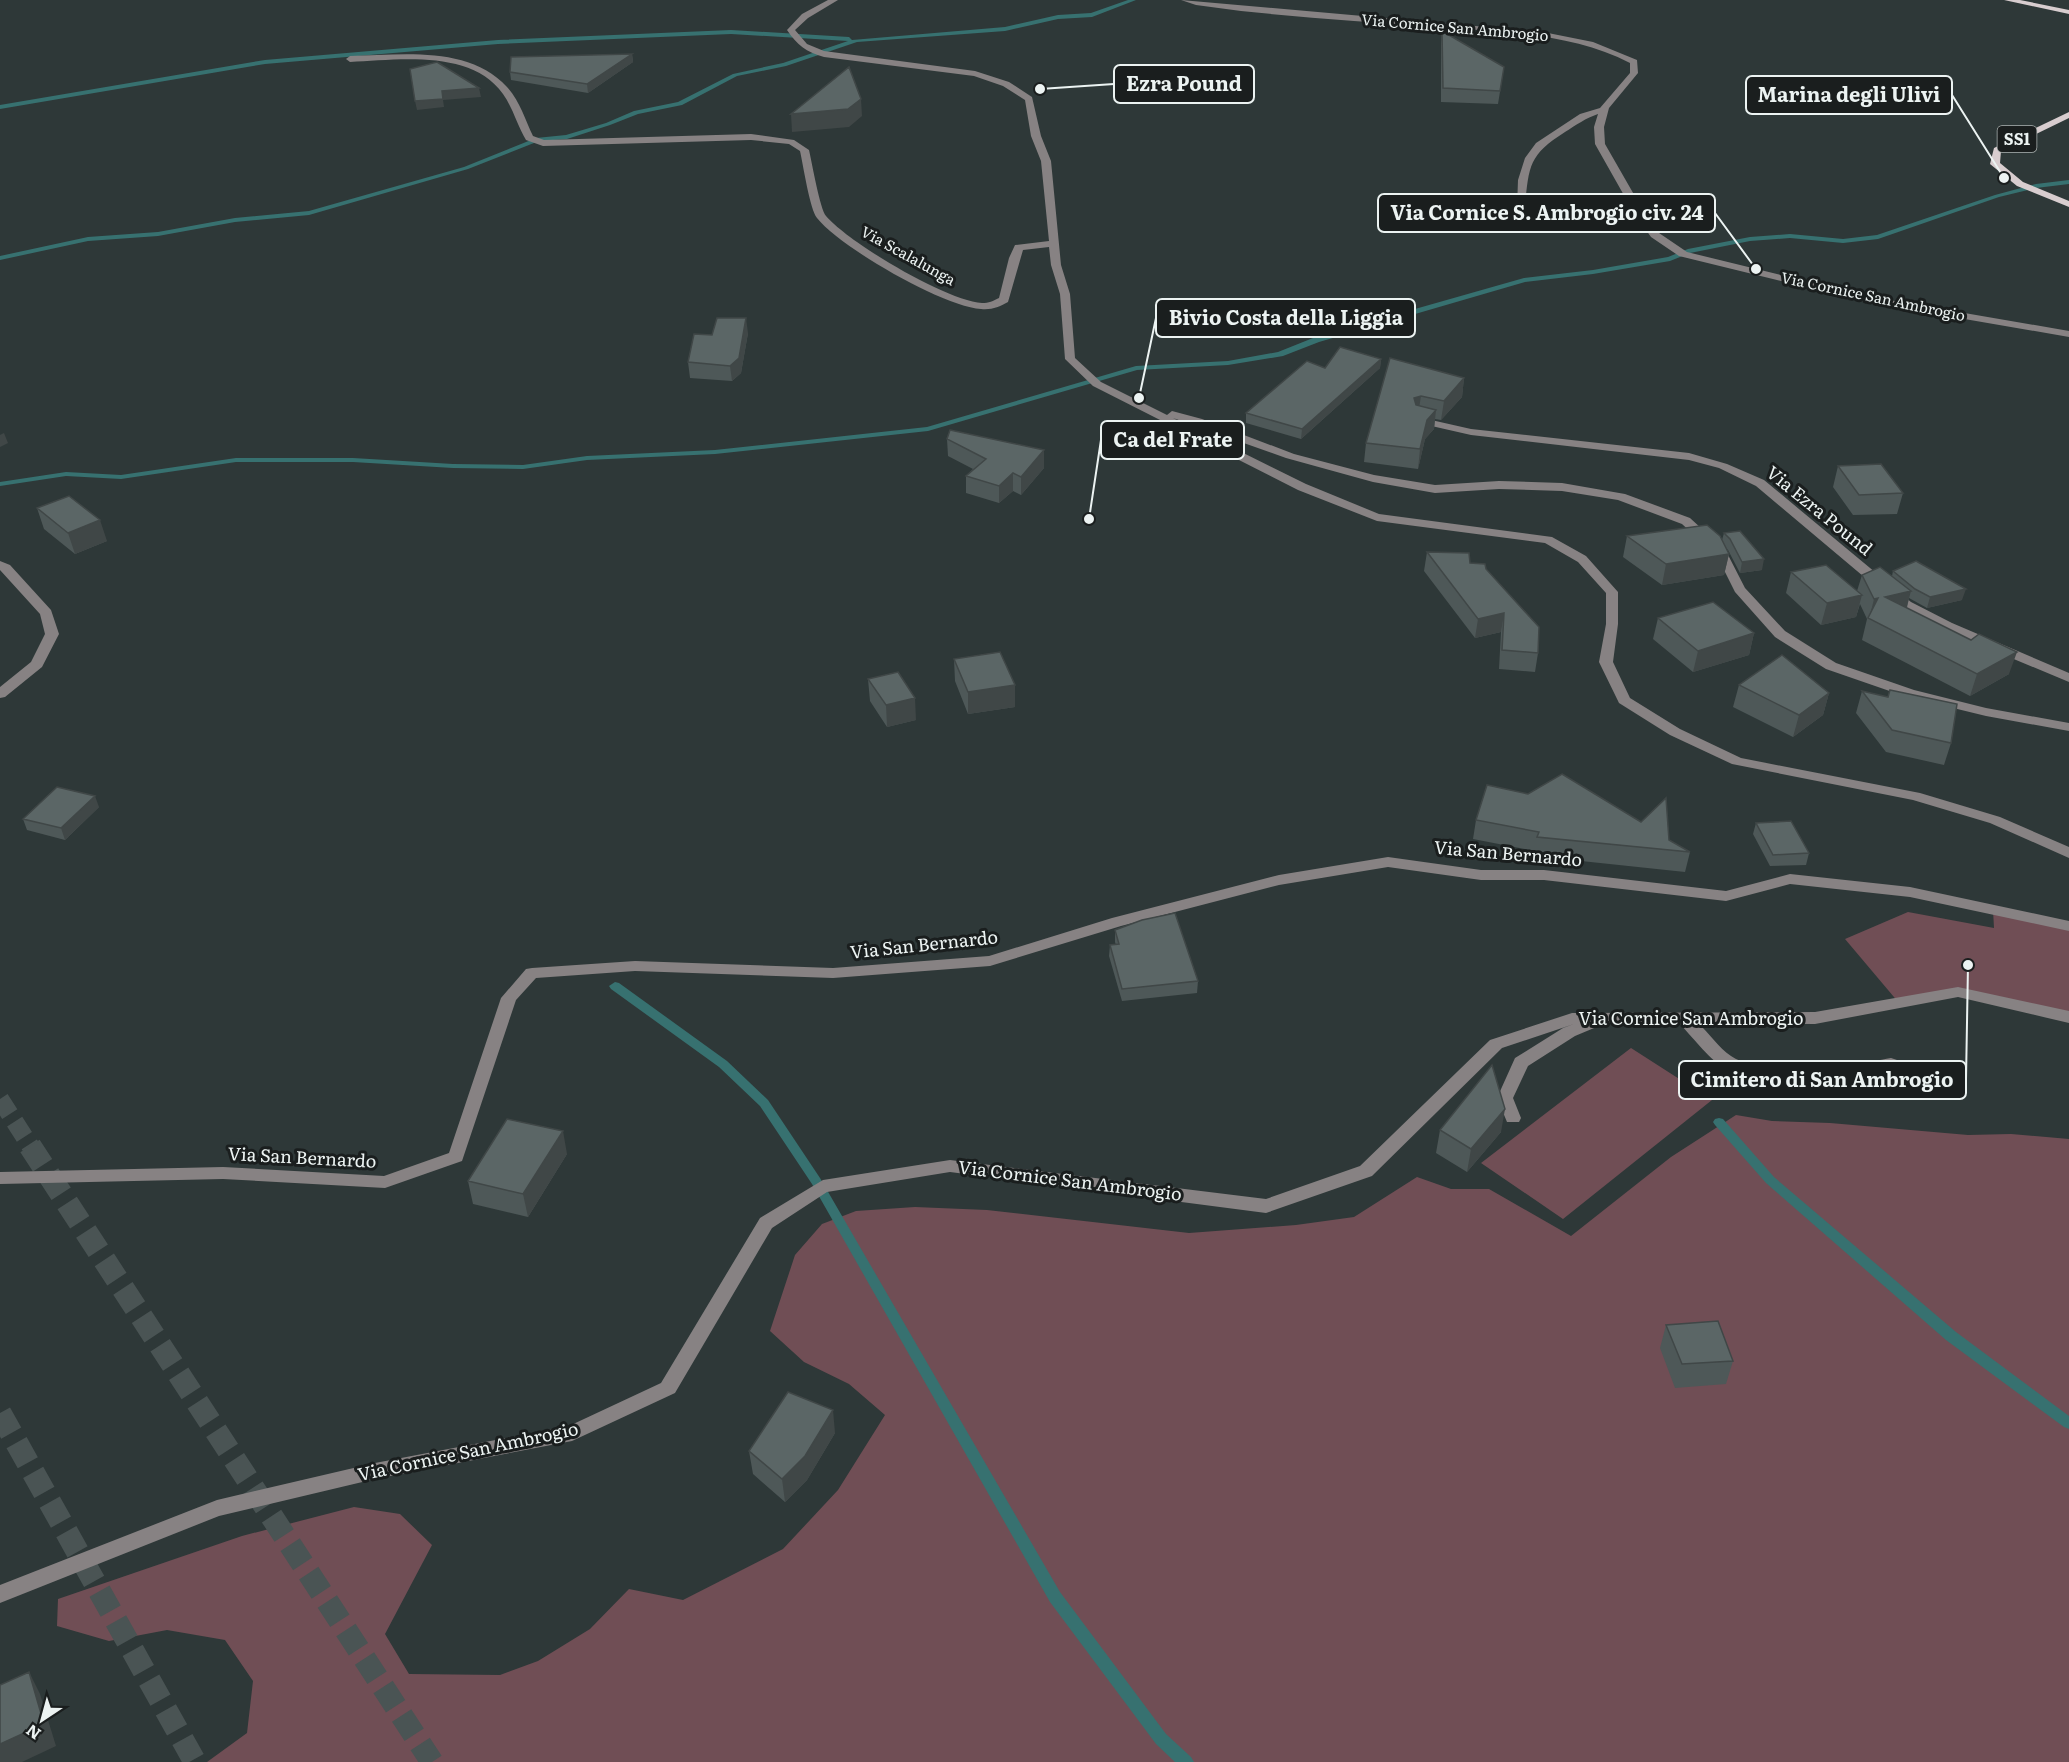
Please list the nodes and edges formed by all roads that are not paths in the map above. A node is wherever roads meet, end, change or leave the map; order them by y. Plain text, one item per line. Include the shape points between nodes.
1 (834, 0) edge
2 (1185, 0) edge
3 (2008, 0) edge
4 (2069, 12) edge
5 (350, 59) dead end
6 (1604, 110) junction
7 (2069, 115) edge
8 (2069, 204) edge
9 (1520, 206) dead end
10 (1054, 243) junction
11 (2069, 334) edge
12 (1137, 404) junction
13 (1418, 420) edge
14 (0, 565) edge
15 (2069, 678) edge
16 (0, 694) edge
17 (2069, 727) edge
18 (2069, 853) edge
19 (2069, 926) edge
20 (1610, 1017) junction
21 (1683, 1017) junction
22 (2069, 1017) edge
23 (1891, 1064) dead end
24 (1513, 1118) dead end
25 (0, 1178) edge
26 (0, 1594) edge

1 - 10 street via 805,15 791,30 806,50 975,74 1006,84 1029,99 1036,136 1046,161
2 - 6 street, Via Cornice San Ambrogio via 1291,14 1480,27 1591,44 1618,52 1634,62 1634,73
3 - 4 main road
5 - 10 street, Via Scalalunga via 437,57 483,71 504,89 528,138 543,143 751,137 791,142 804,150 820,216 854,245 887,265 944,295 979,306 992,306 1004,300 1019,247
6 - 9 street via 1583,116 1539,145 1523,180
6 - 11 street, Via Cornice San Ambrogio via 1600,144 1611,166 1655,235 1683,254 1866,299
7 - 8 main road, SS1 via 1997,150 1995,164 2008,178 2034,194
10 - 12 street via 1065,294 1070,359 1097,384
12 - 17 street via 1198,421 1290,456 1373,478 1435,489 1562,487 1621,497 1686,521 1722,554 1739,589 1780,634 1831,666 1909,693
12 - 18 street via 1302,487 1377,518 1548,540 1582,559 1612,592 1606,662 1624,700 1675,732 1737,761 1915,796 1995,820
13 - 15 street, Via Ezra Pound via 1471,432 1689,457 1723,466 1760,483 1906,605
14 - 16 street via 46,613 52,634 37,664
19 - 25 street, Via San Bernardo via 1910,892 1790,879 1726,896 1544,875 1481,875 1388,862 1279,880 1117,922 990,961 833,973 635,966 532,973 509,998 456,1157 385,1182 223,1173
20 - 21 street, Via Cornice San Ambrogio
20 - 24 street via 1569,1032 1521,1062 1505,1098
20 - 26 street, Via Cornice San Ambrogio via 1578,1017 1496,1044 1366,1171 1266,1206 950,1166 823,1186 766,1223 668,1388 572,1433 375,1471 218,1508
21 - 22 street, Via Cornice San Ambrogio via 1815,1018 1958,992
21 - 23 street via 1726,1061 1764,1073 1843,1073

